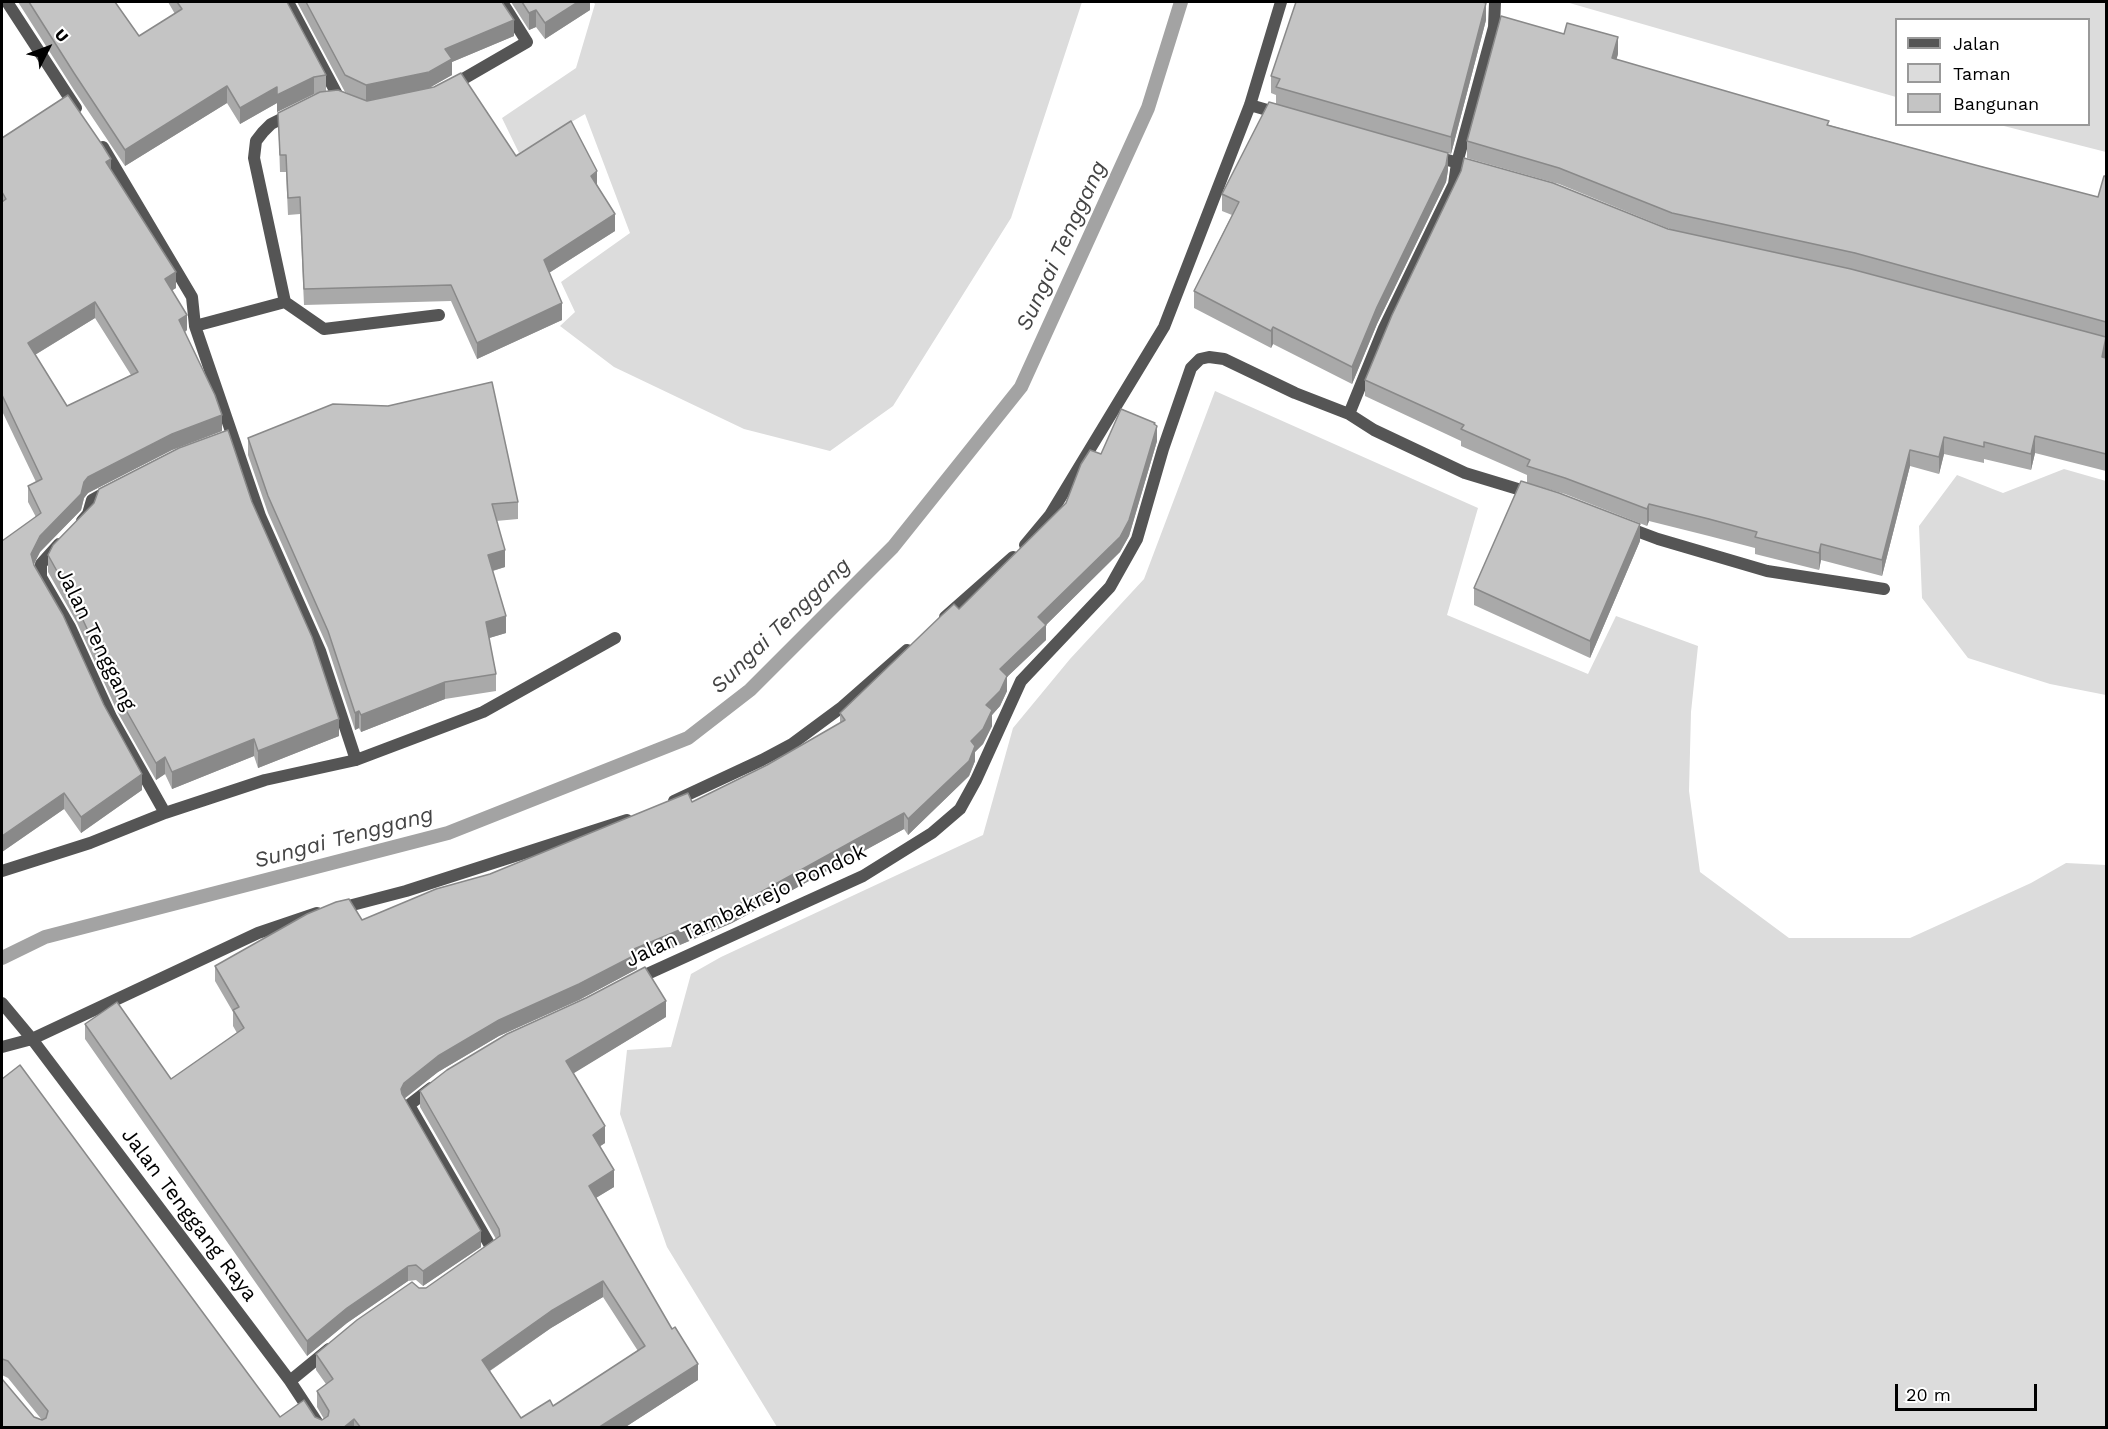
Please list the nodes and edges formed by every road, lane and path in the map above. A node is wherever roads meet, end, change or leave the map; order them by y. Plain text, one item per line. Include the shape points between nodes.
1 (7, 2) edge
2 (288, 2) edge
3 (502, 2) edge
4 (1281, 2) edge
5 (1495, 2) edge
6 (442, 91) edge
7 (339, 100) edge
8 (1250, 105) junction
9 (299, 110) edge
10 (83, 118) edge
11 (1296, 118) edge
12 (96, 138) edge
13 (1423, 153) edge
14 (1457, 163) junction
15 (1490, 172) edge
16 (285, 302) junction
17 (439, 315) dead end
18 (195, 326) junction
19 (1350, 414) junction
20 (116, 487) edge
21 (1540, 495) edge
22 (1615, 522) edge
23 (1884, 589) dead end
24 (937, 624) edge
25 (615, 638) dead end
26 (920, 639) edge
27 (356, 760) junction
28 (662, 806) edge
29 (165, 813) junction
30 (636, 816) edge
31 (2, 871) edge
32 (620, 988) edge
33 (2, 1003) edge
34 (32, 1039) junction
35 (2, 1047) edge
36 (442, 1079) edge
37 (474, 1261) edge
38 (335, 1345) edge
39 (290, 1381) junction
40 (321, 1428) edge

1 - 10 street
2 - 7 street
3 - 6 street via 527,42
4 - 8 street
5 - 14 street via 1494,27
8 - 11 street
8 - 24 street via 1172,307 1153,346 1044,522 1018,552
9 - 16 street via 262,132 256,141 254,158
12 - 18 street via 192,297
13 - 14 street
14 - 15 street
14 - 19 street via 1454,184 1384,328
16 - 17 street via 324,329
16 - 18 street
18 - 27 street via 228,438 320,651
19 - 21 street, Jalan Tambakrejo Pondok via 1374,430 1465,473
19 - 32 street, Jalan Tambakrejo Pondok via 1224,359 1200,359 1191,368 1137,539 1110,587 1021,681 960,808 932,833 863,876
20 - 29 street, Jalan Tenggang via 92,500 88,514 46,556 41,564 41,577 70,627 111,717
22 - 23 street via 1767,572
25 - 27 street via 483,712
26 - 28 street via 792,744
27 - 29 street via 265,780
29 - 31 street via 90,843
30 - 34 street via 406,891 280,924
33 - 34 street, Jalan Tenggang Raya
34 - 35 street
34 - 39 street, Jalan Tenggang Raya
36 - 37 street via 409,1105 492,1249
38 - 39 street
39 - 40 street, Jalan Tenggang Raya

